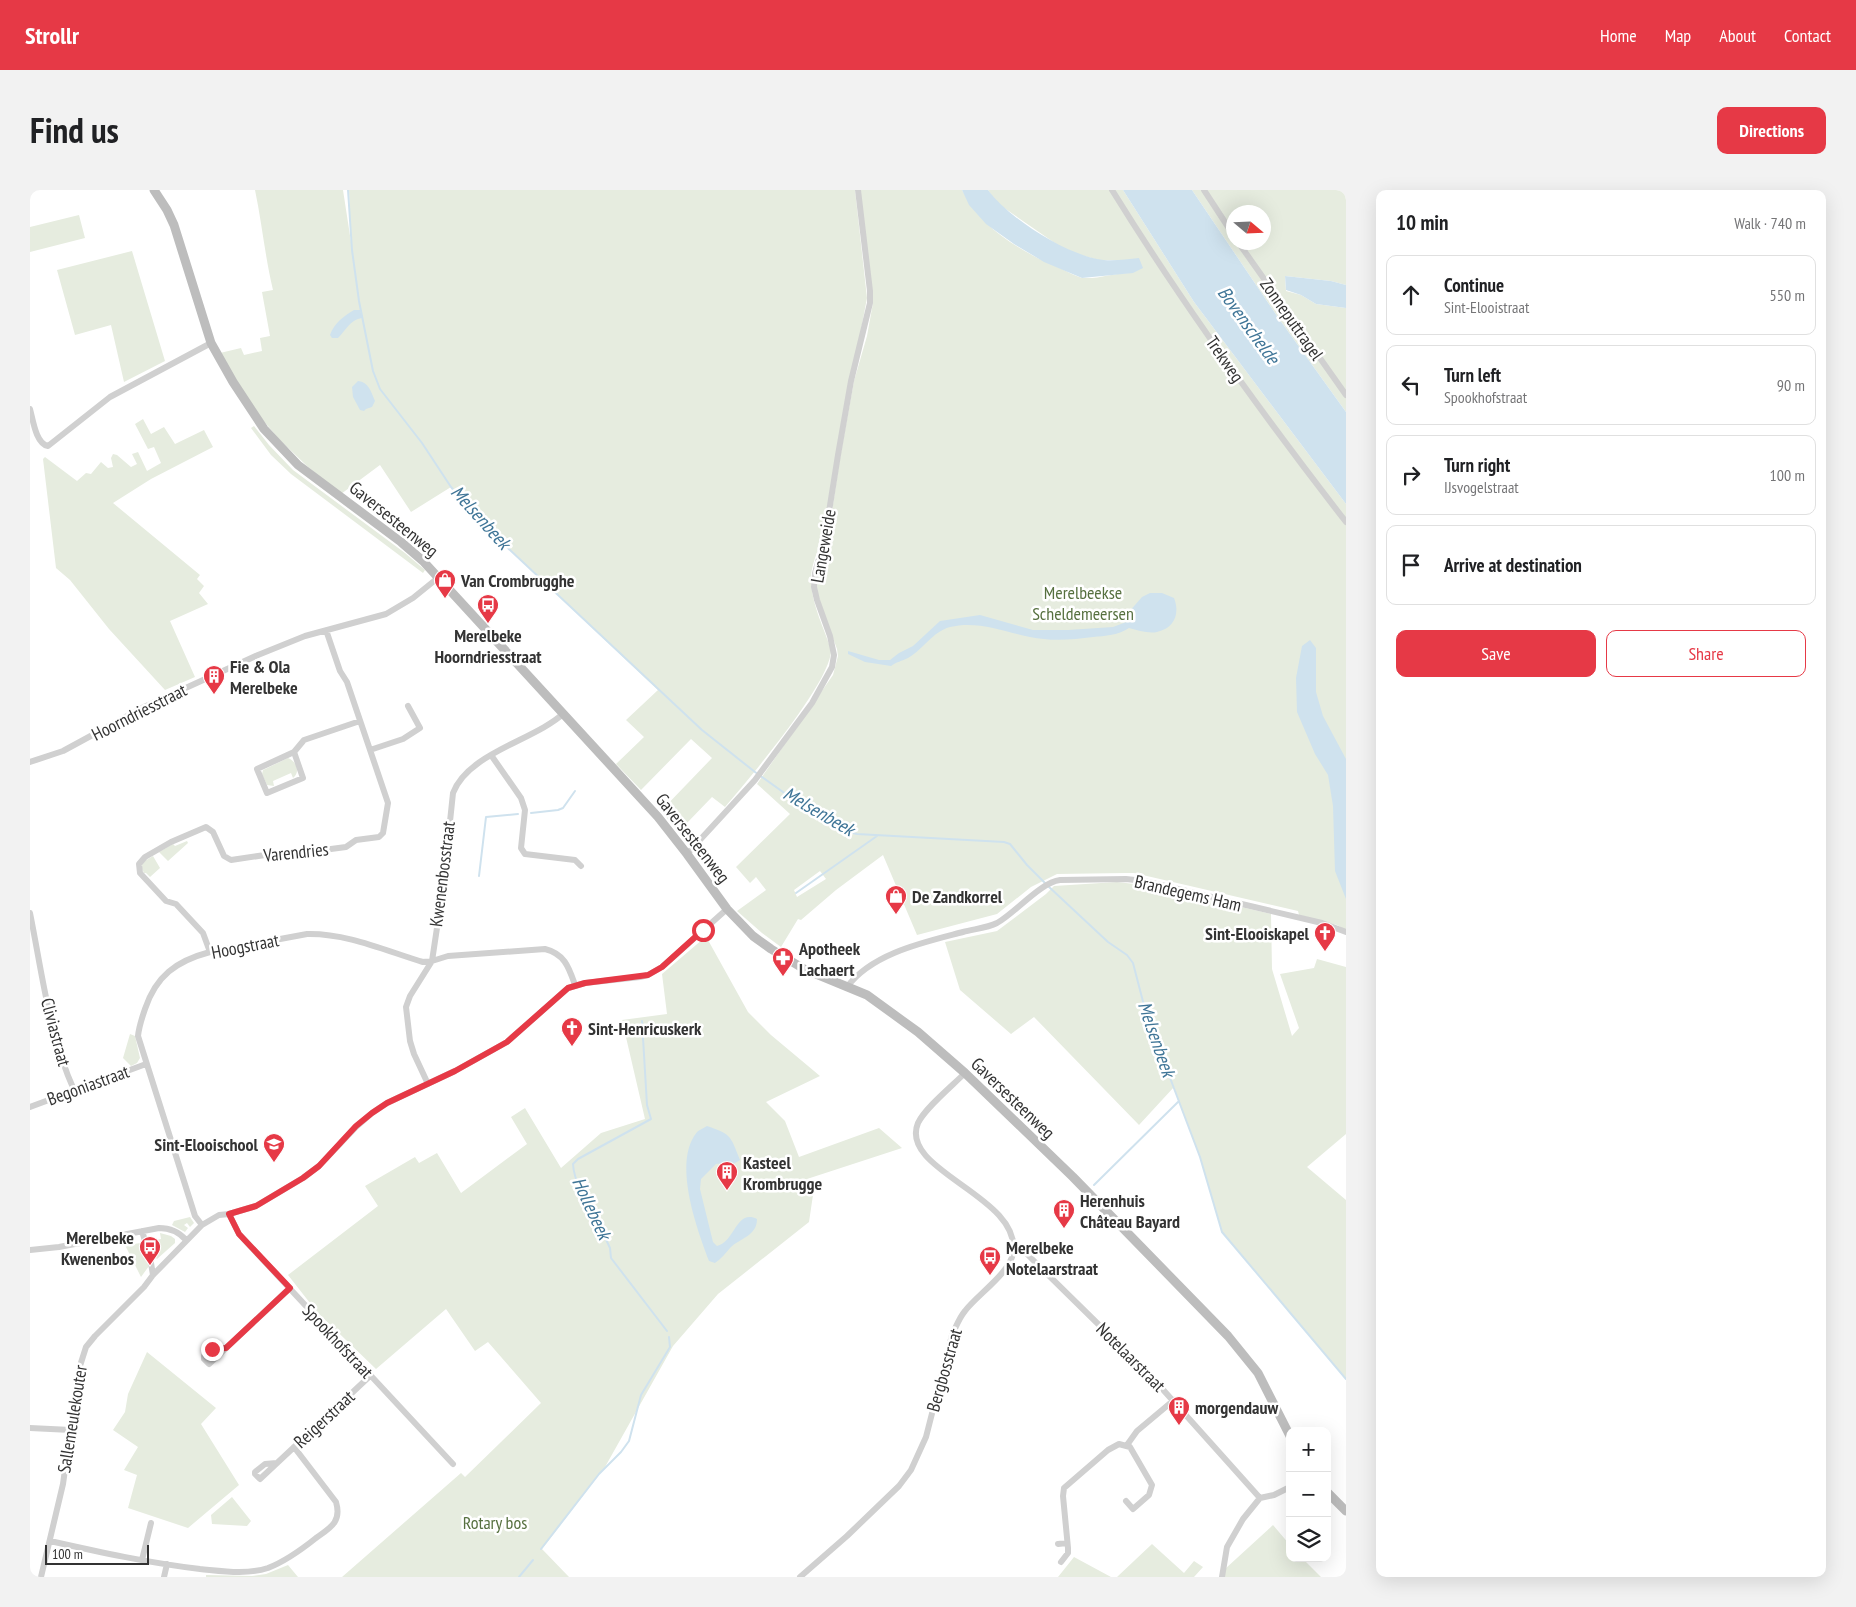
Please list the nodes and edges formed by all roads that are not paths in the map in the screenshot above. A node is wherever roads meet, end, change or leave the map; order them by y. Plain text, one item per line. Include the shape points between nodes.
1 (154, 190) edge
2 (858, 190) edge
3 (1112, 190) edge
4 (1204, 190) edge
5 (1226, 224) edge
6 (1244, 250) edge
7 (211, 342) junction
8 (1346, 395) edge
9 (30, 409) edge
10 (1346, 522) edge
11 (439, 577) junction
12 (326, 630) junction
13 (408, 706) dead end
14 (564, 713) junction
15 (360, 721) junction
16 (370, 750) junction
17 (294, 752) junction
18 (491, 755) junction
19 (30, 762) edge
20 (687, 854) junction
21 (581, 866) dead end
22 (727, 909) junction
23 (30, 913) edge
24 (1346, 932) edge
25 (210, 952) junction
26 (432, 961) junction
27 (575, 985) junction
28 (847, 987) junction
29 (146, 1064) junction
30 (965, 1073) junction
31 (428, 1084) junction
32 (74, 1090) junction
33 (30, 1107) edge
34 (229, 1214) junction
35 (202, 1225) junction
36 (142, 1231) junction
37 (186, 1240) junction
38 (1014, 1249) junction
39 (30, 1250) edge
40 (153, 1275) junction
41 (290, 1288) junction
42 (226, 1348) dead end
43 (371, 1375) junction
44 (1174, 1400) junction
45 (30, 1428) edge
46 (1286, 1428) edge
47 (71, 1430) junction
48 (1127, 1445) junction
49 (294, 1447) junction
50 (276, 1463) dead end
51 (453, 1464) dead end
52 (1286, 1488) edge
53 (1331, 1496) edge
54 (1260, 1498) junction
55 (1126, 1502) dead end
56 (1346, 1511) edge
57 (151, 1522) dead end
58 (50, 1541) junction
59 (1067, 1543) junction
60 (1058, 1544) dead end
61 (142, 1560) junction
62 (1061, 1562) dead end
63 (167, 1564) junction
64 (41, 1577) edge
65 (164, 1577) edge
66 (800, 1577) edge
67 (1222, 1577) edge

1 - 7 street, Gaversesteenweg via 174,225
2 - 20 street, Langeweide via 870,303 851,381 814,587 833,646 834,662 812,703 756,778
3 - 10 street, Trekweg via 1232,369
4 - 5 street
6 - 8 street, Zonneputtragel
7 - 9 street via 110,397 48,446 40,442
7 - 11 street, Gaversesteenweg via 264,429 284,451 401,542
11 - 12 street, Hoorndriesstraat via 386,614
11 - 14 street, Gaversesteenweg
12 - 15 street, Varendries
12 - 19 street, Hoorndriesstraat via 258,655 151,704 63,751
13 - 16 street via 420,728 403,739
14 - 18 street, Kwenenbosstraat
14 - 20 street, Gaversesteenweg
15 - 16 street, Varendries
15 - 17 street via 304,740
16 - 25 street, Varendries via 388,803 383,833 379,837 356,840 346,847 231,860 224,856 213,832 206,827 141,860 140,873 203,933
17 - 17 street via 303,778 267,793 257,769
18 - 21 street via 524,804 522,852 575,860
18 - 26 street, Kwenenbosstraat via 463,776 453,793
20 - 22 street, Gaversesteenweg
22 - 27 street via 656,971 640,977
22 - 28 street, Gaversesteenweg via 771,949 804,969
23 - 32 street, Cliviastraat via 55,1036
24 - 28 street, Brandegems Ham via 1322,922 1144,881 1060,880 1050,882 995,924 902,949 877,962
25 - 26 street, Hoogstraat via 319,934 342,937 423,962
25 - 29 street, Hoogstraat via 182,962 154,986 138,1028
26 - 27 street, Hoogstraat via 448,956 545,949 563,958
26 - 31 street, Kwenenbosstraat via 410,996 406,1014 414,1054
27 - 31 street, Sallemeulekouter via 560,994 507,1042
28 - 30 street, Gaversesteenweg via 903,1020
29 - 32 street, Begoniastraat
29 - 35 street, Hoogstraat via 195,1216
30 - 38 street via 924,1114 915,1134 917,1143 932,1162 994,1211 1009,1230
30 - 46 street, Gaversesteenweg via 1228,1336 1258,1373
31 - 34 street, Sallemeulekouter via 372,1113 303,1178 256,1206
32 - 33 street, Begoniastraat
34 - 35 street, Sallemeulekouter via 219,1215
34 - 41 street, Spookhofstraat via 239,1234
35 - 37 street, Sallemeulekouter
36 - 37 street via 167,1228
36 - 39 street
36 - 40 street
37 - 40 street, Sallemeulekouter
38 - 44 street, Notelaarstraat via 1026,1253
38 - 66 street, Bergbosstraat via 1007,1267 959,1319 926,1437 911,1470 899,1486
40 - 47 street, Sallemeulekouter via 86,1347 79,1370
41 - 42 street
41 - 43 street, Spookhofstraat
43 - 49 street, Reigerstraat
43 - 51 street, Spookhofstraat
44 - 48 street via 1137,1431
44 - 54 street, Notelaarstraat
45 - 47 street
47 - 58 street, Sallemeulekouter
48 - 55 street via 1152,1485 1149,1495 1133,1508
48 - 59 street via 1119,1444 1108,1450 1064,1488
49 - 50 street, Reigerstraat
49 - 63 street via 336,1502 337,1518 332,1526 293,1556 267,1568 234,1572
52 - 54 street
53 - 56 street
54 - 67 street via 1227,1546
57 - 61 street
58 - 61 street
58 - 64 street, Sallemeulekouter
59 - 60 street
59 - 62 street via 1068,1553
61 - 63 street
63 - 65 street

